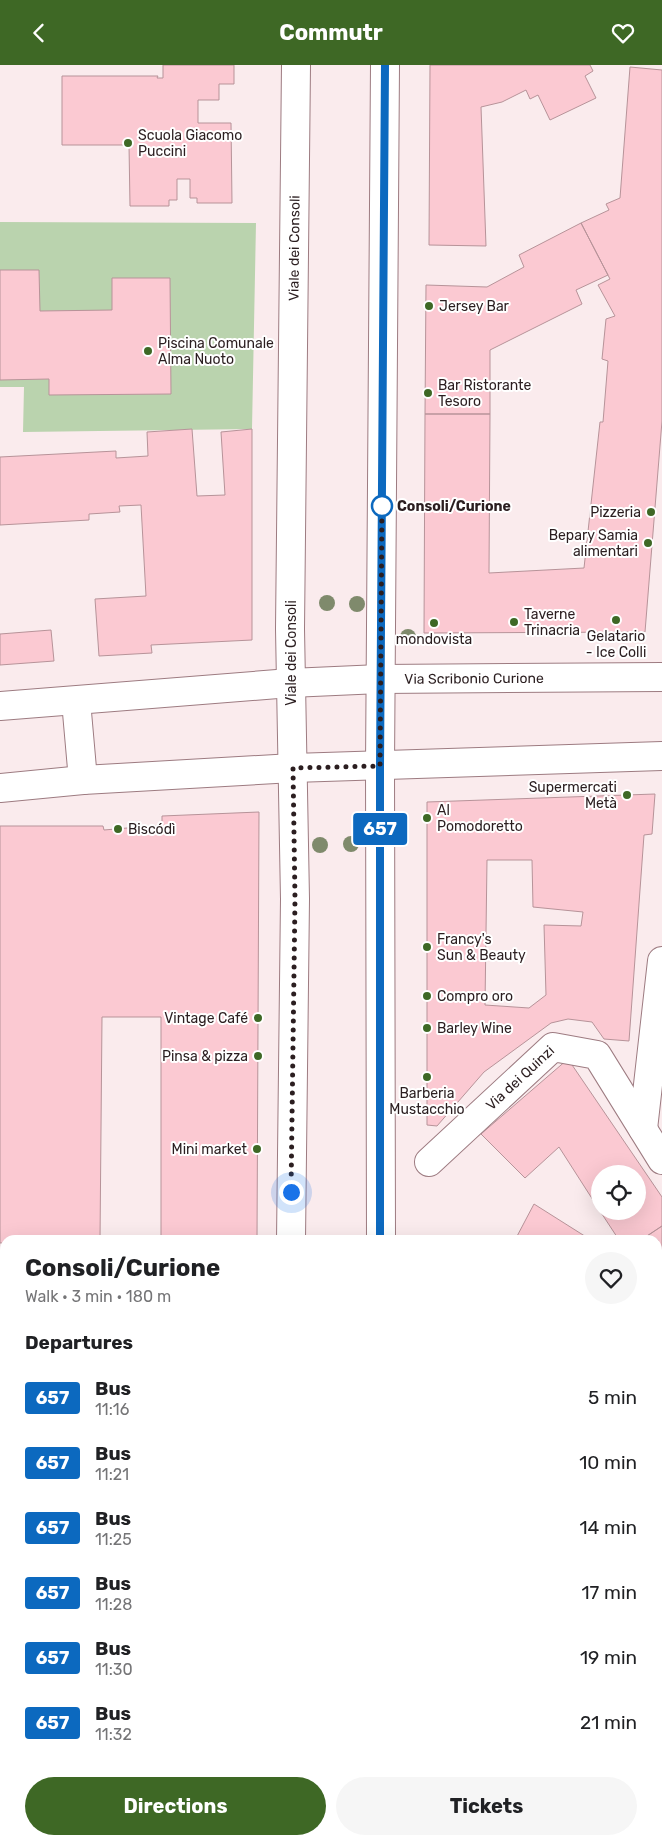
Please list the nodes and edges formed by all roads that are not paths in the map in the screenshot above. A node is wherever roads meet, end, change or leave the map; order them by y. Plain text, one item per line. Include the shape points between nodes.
1 (296, 65) edge
2 (385, 65) edge
3 (662, 677) edge
4 (380, 679) junction
5 (290, 683) junction
6 (76, 701) junction
7 (0, 706) edge
8 (662, 757) edge
9 (380, 766) junction
10 (293, 768) junction
11 (83, 780) junction
12 (0, 788) edge
13 (662, 961) edge
14 (643, 1129) junction
15 (662, 1160) edge
16 (429, 1161) dead end
17 (291, 1235) edge
18 (380, 1235) edge

1 - 5 street, Viale dei Consoli
2 - 4 street
3 - 4 street, Via Scribonio Curione
4 - 5 street, Via Scribonio Curione
4 - 9 street
5 - 6 street, Via Scribonio Curione
5 - 10 street, Viale dei Consoli
6 - 7 street, Via Scribonio Curione
6 - 11 street
8 - 9 street
9 - 10 street
9 - 18 street
10 - 11 street
10 - 17 street, Viale dei Consoli via 295,899
11 - 12 street
13 - 14 street
14 - 15 street, Via dei Quinzi
14 - 16 street, Via dei Quinzi via 597,1055 554,1047

